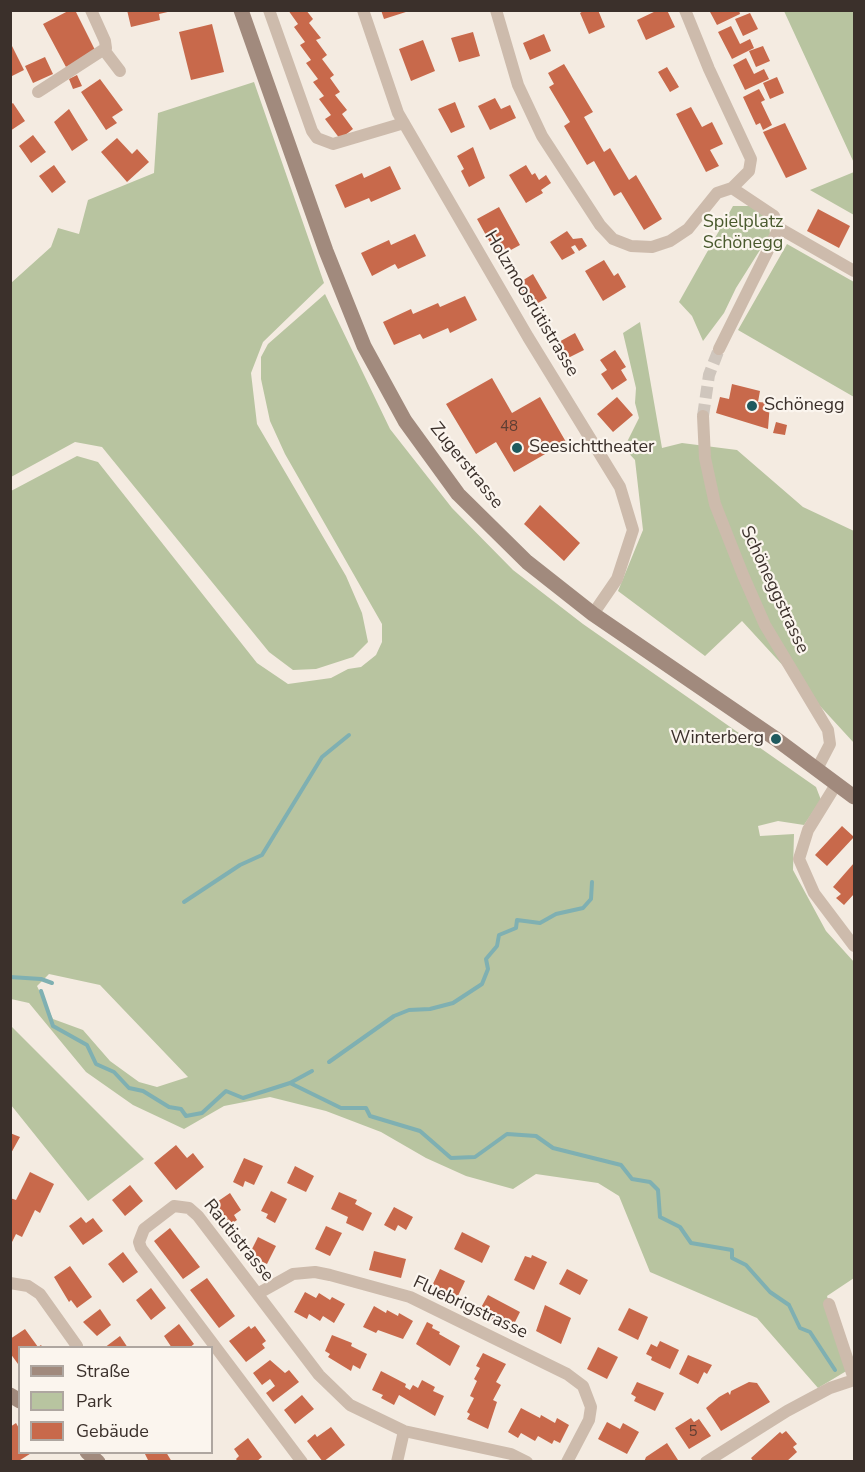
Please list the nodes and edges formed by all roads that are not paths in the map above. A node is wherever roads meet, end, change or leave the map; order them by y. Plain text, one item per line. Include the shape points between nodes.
1 (91, 10) edge
2 (241, 10) edge
3 (268, 10) edge
4 (363, 10) edge
5 (496, 10) edge
6 (685, 10) edge
7 (104, 50) junction
8 (120, 71) dead end
9 (38, 92) dead end
10 (404, 123) junction
11 (732, 188) junction
12 (779, 228) junction
13 (855, 271) edge
14 (719, 349) tunnel mouth
15 (703, 416) tunnel mouth
16 (593, 614) junction
17 (817, 769) junction
18 (837, 783) junction
19 (855, 796) edge
20 (855, 946) edge
21 (10, 1283) edge
22 (258, 1293) junction
23 (829, 1304) dead end
24 (77, 1346) dead end
25 (855, 1380) edge
26 (404, 1431) junction
27 (302, 1461) edge
28 (397, 1461) edge
29 (527, 1461) edge
30 (567, 1461) edge
31 (706, 1461) edge

1 - 7 street via 105,41
2 - 16 main road, Zugerstrasse via 334,272 364,346 405,421 458,494 488,526
3 - 10 street via 317,138 333,144
4 - 10 street, Holzmoosrütistrasse
5 - 11 street via 518,85 542,135 600,225 614,239 631,246 652,247 670,241 688,229 717,194
6 - 11 street via 751,159 749,171
7 - 8 street
7 - 9 street
10 - 16 street, Holzmoosrütistrasse via 620,487 633,530 617,579
11 - 12 street via 774,216
12 - 13 street
12 - 14 street
15 - 17 street, Schöneggstrasse via 705,458 715,504 743,575 765,625 828,730 830,744
16 - 17 main road, Zugerstrasse
17 - 18 main road, Zugerstrasse
18 - 19 main road, Zugerstrasse
18 - 20 street via 799,851 801,869 830,917
21 - 24 street via 28,1286 40,1294
22 - 26 street, Rautistrasse via 334,1391 368,1416
22 - 27 street, Rautistrasse via 189,1208 174,1206 144,1229 141,1248
22 - 30 street, Fluebrigstrasse via 293,1274 330,1275 410,1297 567,1374 583,1386 591,1407 589,1420
23 - 25 street
25 - 31 street via 830,1388 787,1411
26 - 28 street
26 - 29 street, Rautistrasse via 512,1454

